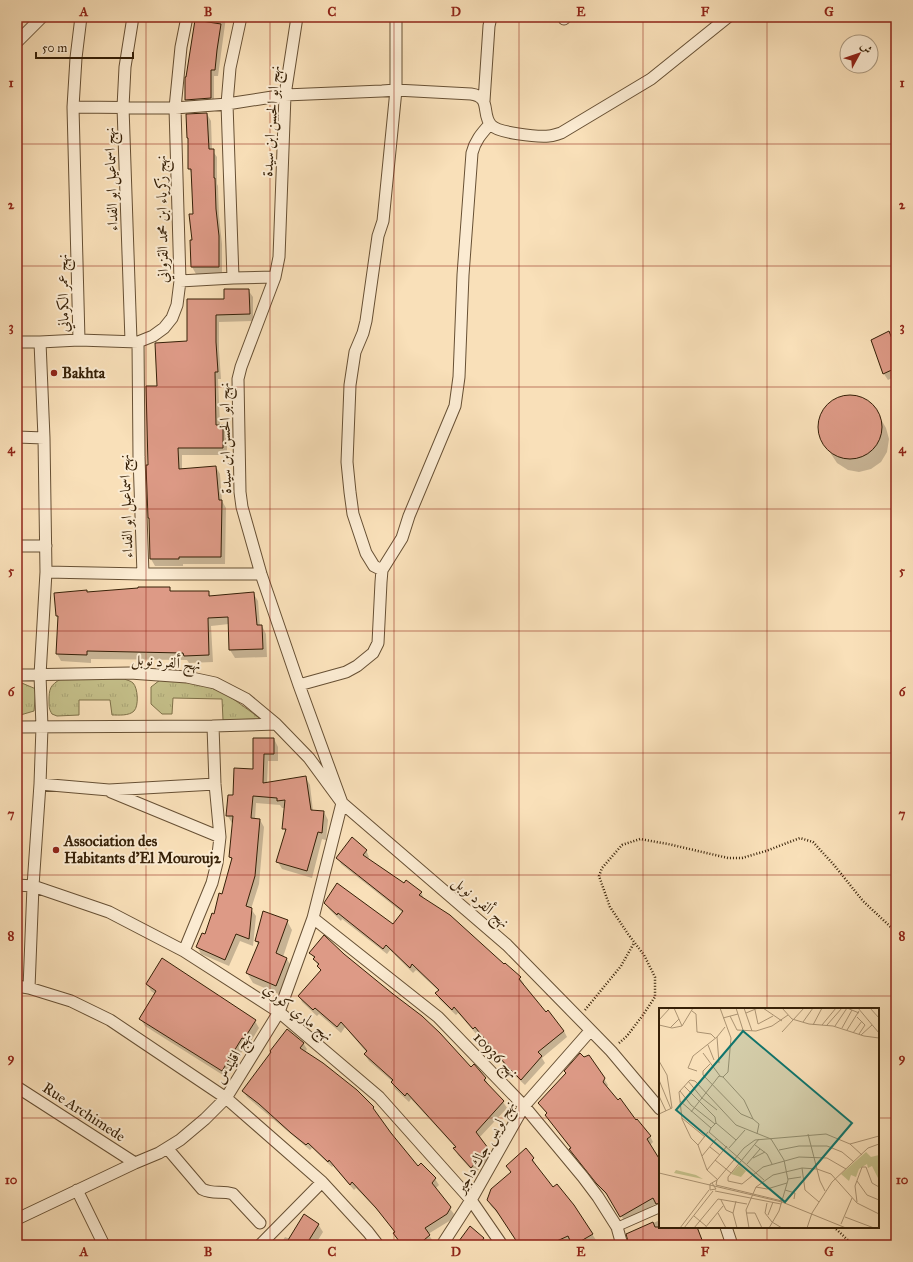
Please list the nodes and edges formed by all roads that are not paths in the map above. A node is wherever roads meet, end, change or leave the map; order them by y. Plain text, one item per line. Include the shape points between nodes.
1 (42, 17) edge
2 (81, 17) edge
3 (133, 17) edge
4 (187, 17) edge
5 (241, 17) edge
6 (297, 17) edge
7 (396, 17) edge
8 (492, 17) edge
9 (728, 17) edge
10 (17, 42) edge
11 (396, 90) junction
12 (285, 95) junction
13 (484, 101) junction
14 (227, 104) junction
15 (73, 107) junction
16 (123, 107) junction
17 (175, 108) junction
18 (490, 124) junction
19 (276, 277) junction
20 (233, 278) junction
21 (180, 281) junction
22 (79, 340) junction
23 (17, 342) edge
24 (40, 342) junction
25 (135, 342) junction
26 (17, 437) edge
27 (44, 438) junction
28 (17, 546) edge
29 (46, 546) junction
30 (382, 570) junction
31 (46, 572) junction
32 (143, 574) junction
33 (261, 574) junction
34 (17, 675) edge
35 (40, 675) junction
36 (299, 685) junction
37 (276, 724) junction
38 (213, 726) junction
39 (17, 727) edge
40 (42, 727) junction
41 (40, 784) junction
42 (216, 784) junction
43 (108, 790) junction
44 (342, 802) junction
45 (220, 837) junction
46 (17, 885) edge
47 (33, 886) junction
48 (313, 918) junction
49 (184, 951) junction
50 (17, 986) edge
51 (29, 988) junction
52 (279, 1012) junction
53 (590, 1031) junction
54 (17, 1087) edge
55 (226, 1098) junction
56 (524, 1106) junction
57 (659, 1108) edge
58 (167, 1148) junction
59 (135, 1162) junction
60 (322, 1182) junction
61 (77, 1190) junction
62 (472, 1200) junction
63 (659, 1208) edge
64 (17, 1219) edge
65 (260, 1223) dead end
66 (617, 1227) junction
67 (726, 1228) edge
68 (104, 1245) edge
69 (260, 1245) edge
70 (378, 1245) edge
71 (442, 1245) edge
72 (502, 1245) edge
73 (622, 1245) edge
74 (732, 1245) edge

1 - 10 street
2 - 15 street, نهج عمر الكرماني
3 - 16 street, نهج اسماعيل ابو الفداء via 125,67
4 - 17 street, نهج زكرياء ابن محمد القزواني via 181,47
5 - 14 street via 230,68
6 - 12 street, نهج ابو الحسن ابن سيدة
7 - 11 street
8 - 13 street via 489,26
9 - 18 street via 651,79 561,133 542,136 505,132
11 - 12 street
11 - 13 street via 471,94 478,95
11 - 30 street via 383,221 378,236 366,321 355,352 350,386 348,454 353,514 366,553 374,566
12 - 14 street
12 - 19 street, نهج ابو الحسن ابن سيدة via 279,257
13 - 18 street
14 - 17 street
14 - 20 street
15 - 16 street
15 - 22 street, نهج عمر الكرماني
16 - 17 street
16 - 25 street, نهج اسماعيل ابو الفداء
17 - 21 street, نهج زكرياء ابن محمد القزواني
18 - 30 street via 478,137 472,153 456,406 402,538
19 - 20 street
19 - 33 street, نهج ابو الحسن ابن سيدة via 238,380 240,492
20 - 21 street
21 - 25 street, نهج زكرياء ابن محمد القزواني via 177,305 172,318 153,336
22 - 24 street, نهج عمر الكرماني
22 - 25 street, نهج زكرياء ابن محمد القزواني
23 - 24 street
24 - 27 street, نهج عمر الكرماني
25 - 32 street, نهج اسماعيل ابو الفداء
26 - 27 street
27 - 29 street, نهج عمر الكرماني
28 - 29 street
29 - 31 street, نهج عمر الكرماني
30 - 36 street via 378,643 373,653 346,672
31 - 32 street
31 - 35 street, نهج عمر الكرماني
32 - 33 street
33 - 36 street, نهج ابو الحسن ابن سيدة
34 - 35 street, نهج ألفرد نوبل
35 - 37 street, نهج ألفرد نوبل via 130,673 187,677 215,683 246,699
35 - 40 street
36 - 44 street, نهج ابو الحسن ابن سيدة
37 - 38 street
37 - 44 street, نهج ألفرد نوبل via 309,758
38 - 40 street
38 - 42 street
39 - 40 street
40 - 41 street
41 - 43 street
41 - 47 street
42 - 43 street
42 - 45 street
43 - 45 street
44 - 48 street, نهج اقليدس
44 - 53 street, نهج ألفرد نوبل via 507,945
45 - 49 street via 218,863 212,883
46 - 47 street, نهج ماري كوري
47 - 49 street, نهج ماري كوري via 109,912
47 - 51 street
48 - 52 street, نهج اقليدس
48 - 56 street, نهج 10936 via 438,1016
49 - 52 street, نهج ماري كوري
50 - 51 street
51 - 55 street via 71,1001 110,1020
52 - 55 street, نهج اقليدس
52 - 62 street, نهج ماري كوري via 379,1097
53 - 56 street, نهج لويس جاك داجير
53 - 57 street, نهج ألفرد نوبل via 611,1051
54 - 59 street, Rue Archimede
55 - 58 street, نهج اقليدس via 205,1120
55 - 60 street
56 - 62 street, نهج لويس جاك داجير
56 - 66 street, نهج 10936 via 583,1177
58 - 59 street, نهج اقليدس
58 - 65 street via 202,1189 209,1193 233,1194
59 - 61 street, نهج اقليدس
60 - 69 street
60 - 70 street
61 - 64 street, نهج اقليدس
61 - 68 street
62 - 71 street, نهج لويس جاك داجير
62 - 72 street, نهج ماري كوري
63 - 66 street
66 - 73 street, نهج 10936
67 - 74 street

